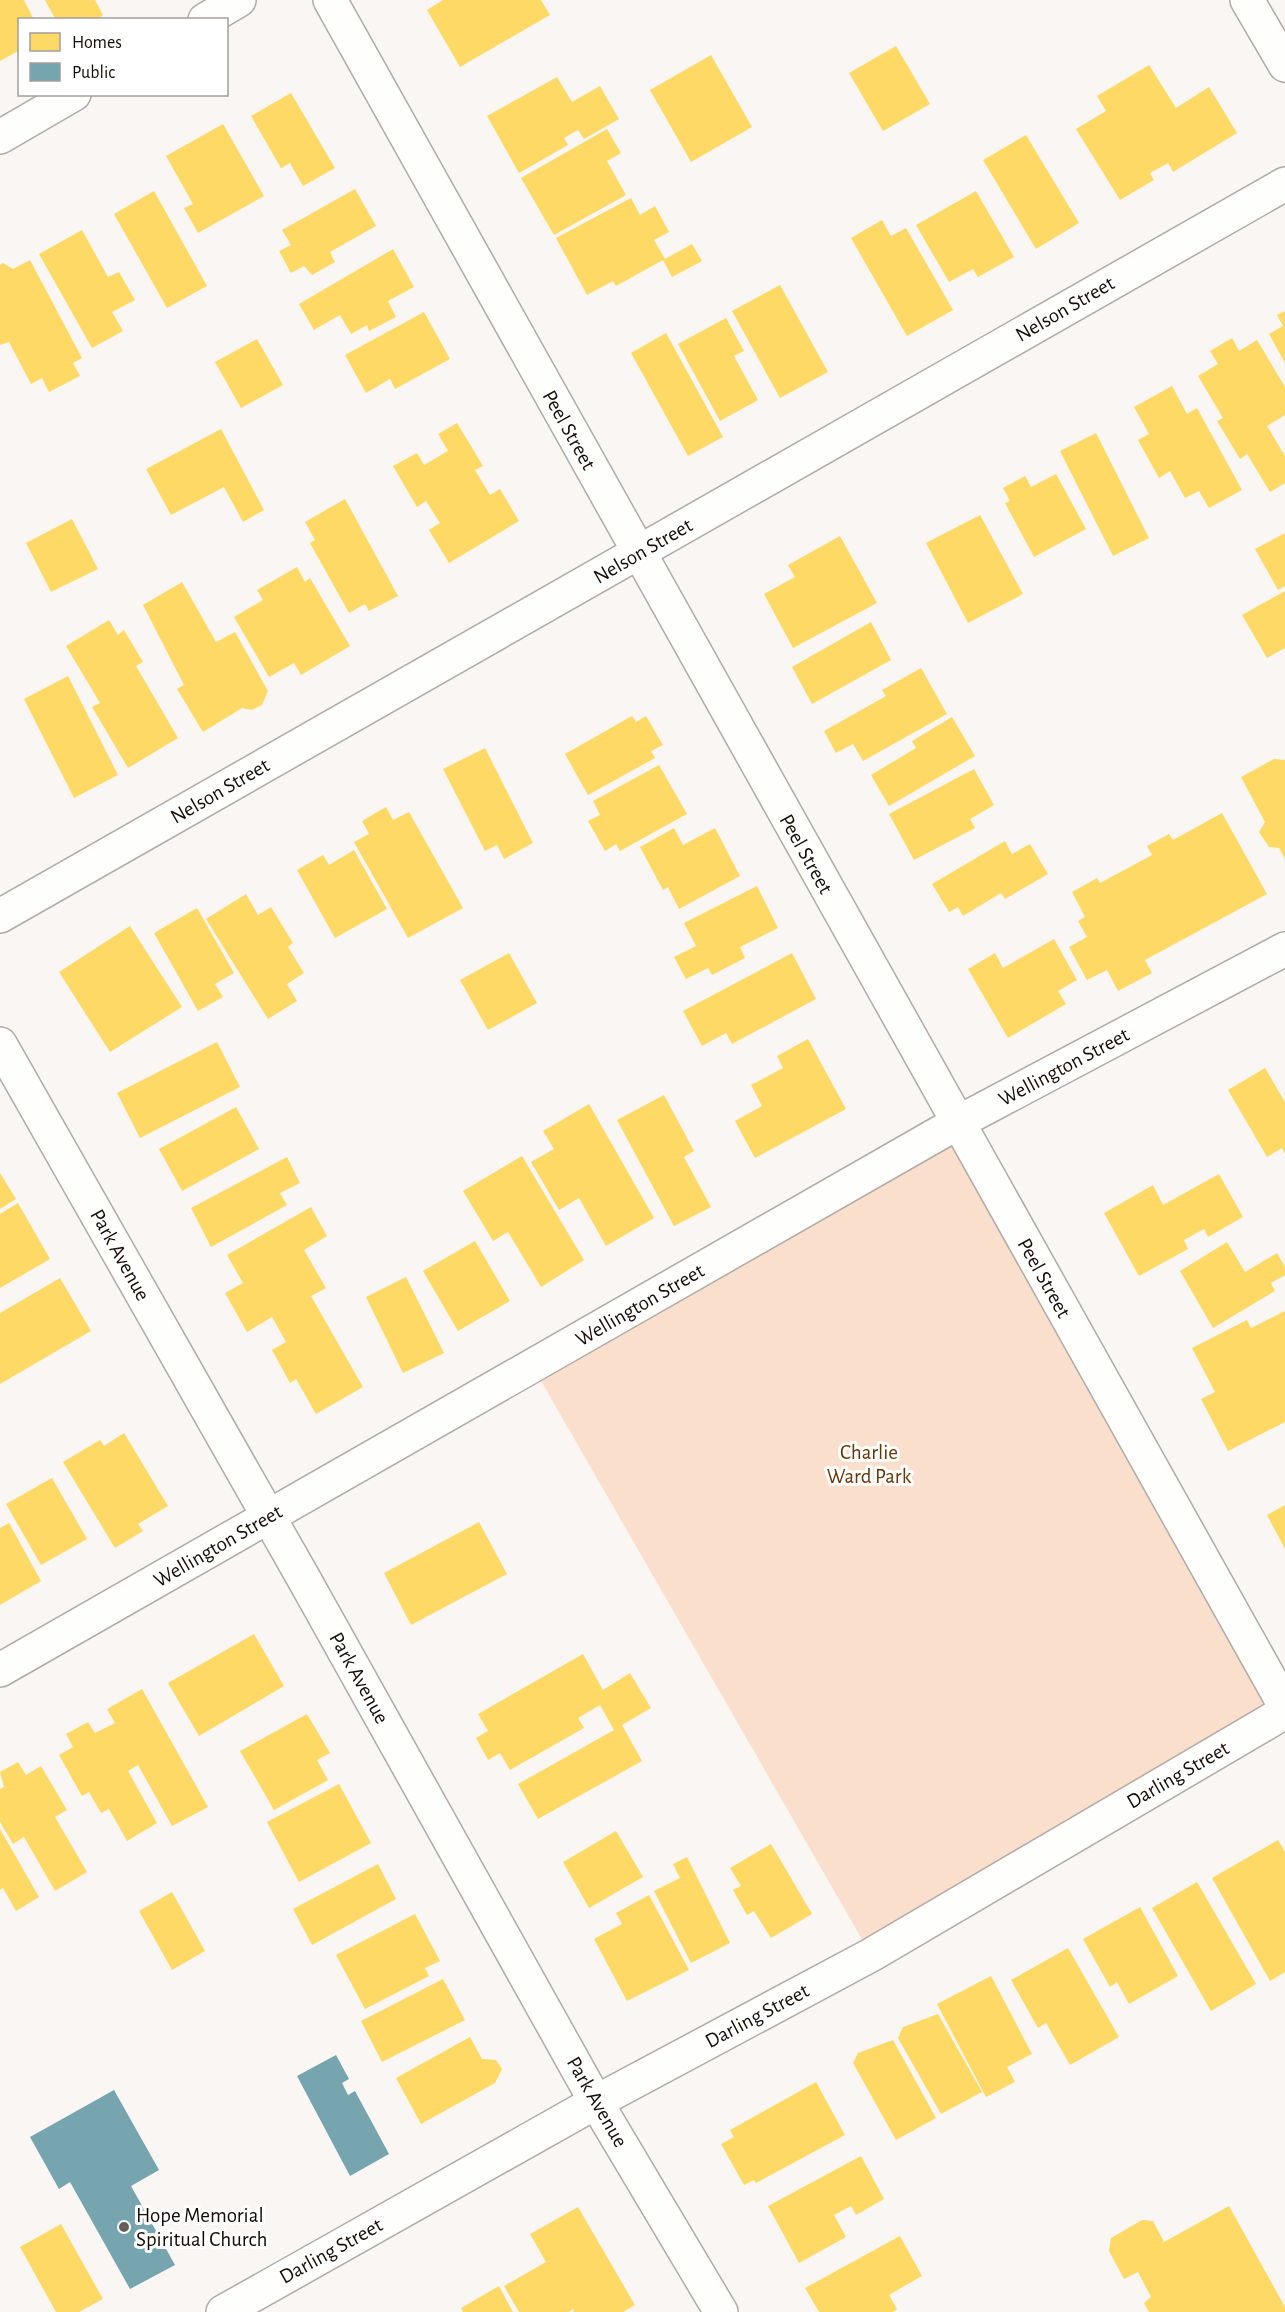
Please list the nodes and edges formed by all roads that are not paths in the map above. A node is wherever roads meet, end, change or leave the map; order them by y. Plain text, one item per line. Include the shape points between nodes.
1 (238, 0) edge
2 (330, 0) edge
3 (1247, 0) edge
4 (208, 18) edge
5 (1285, 65) edge
6 (71, 96) edge
7 (0, 137) edge
8 (1285, 184) edge
9 (638, 554) junction
10 (0, 916) edge
11 (1285, 949) edge
12 (0, 1044) edge
13 (957, 1124) junction
14 (269, 1518) junction
15 (0, 1670) edge
16 (1285, 1706) edge
17 (1285, 1712) edge
18 (596, 2102) junction
19 (223, 2312) edge
20 (721, 2312) edge

1 - 4 street
2 - 9 street, Peel Street
3 - 5 street
6 - 7 street
8 - 9 street, Nelson Street
9 - 10 street, Nelson Street
9 - 13 street, Peel Street
11 - 13 street, Wellington Street
12 - 14 street, Park Avenue
13 - 14 street, Wellington Street
13 - 16 street, Peel Street
14 - 15 street, Wellington Street
14 - 18 street, Park Avenue
17 - 18 street, Darling Street via 871,1955
18 - 19 street, Darling Street
18 - 20 street, Park Avenue

